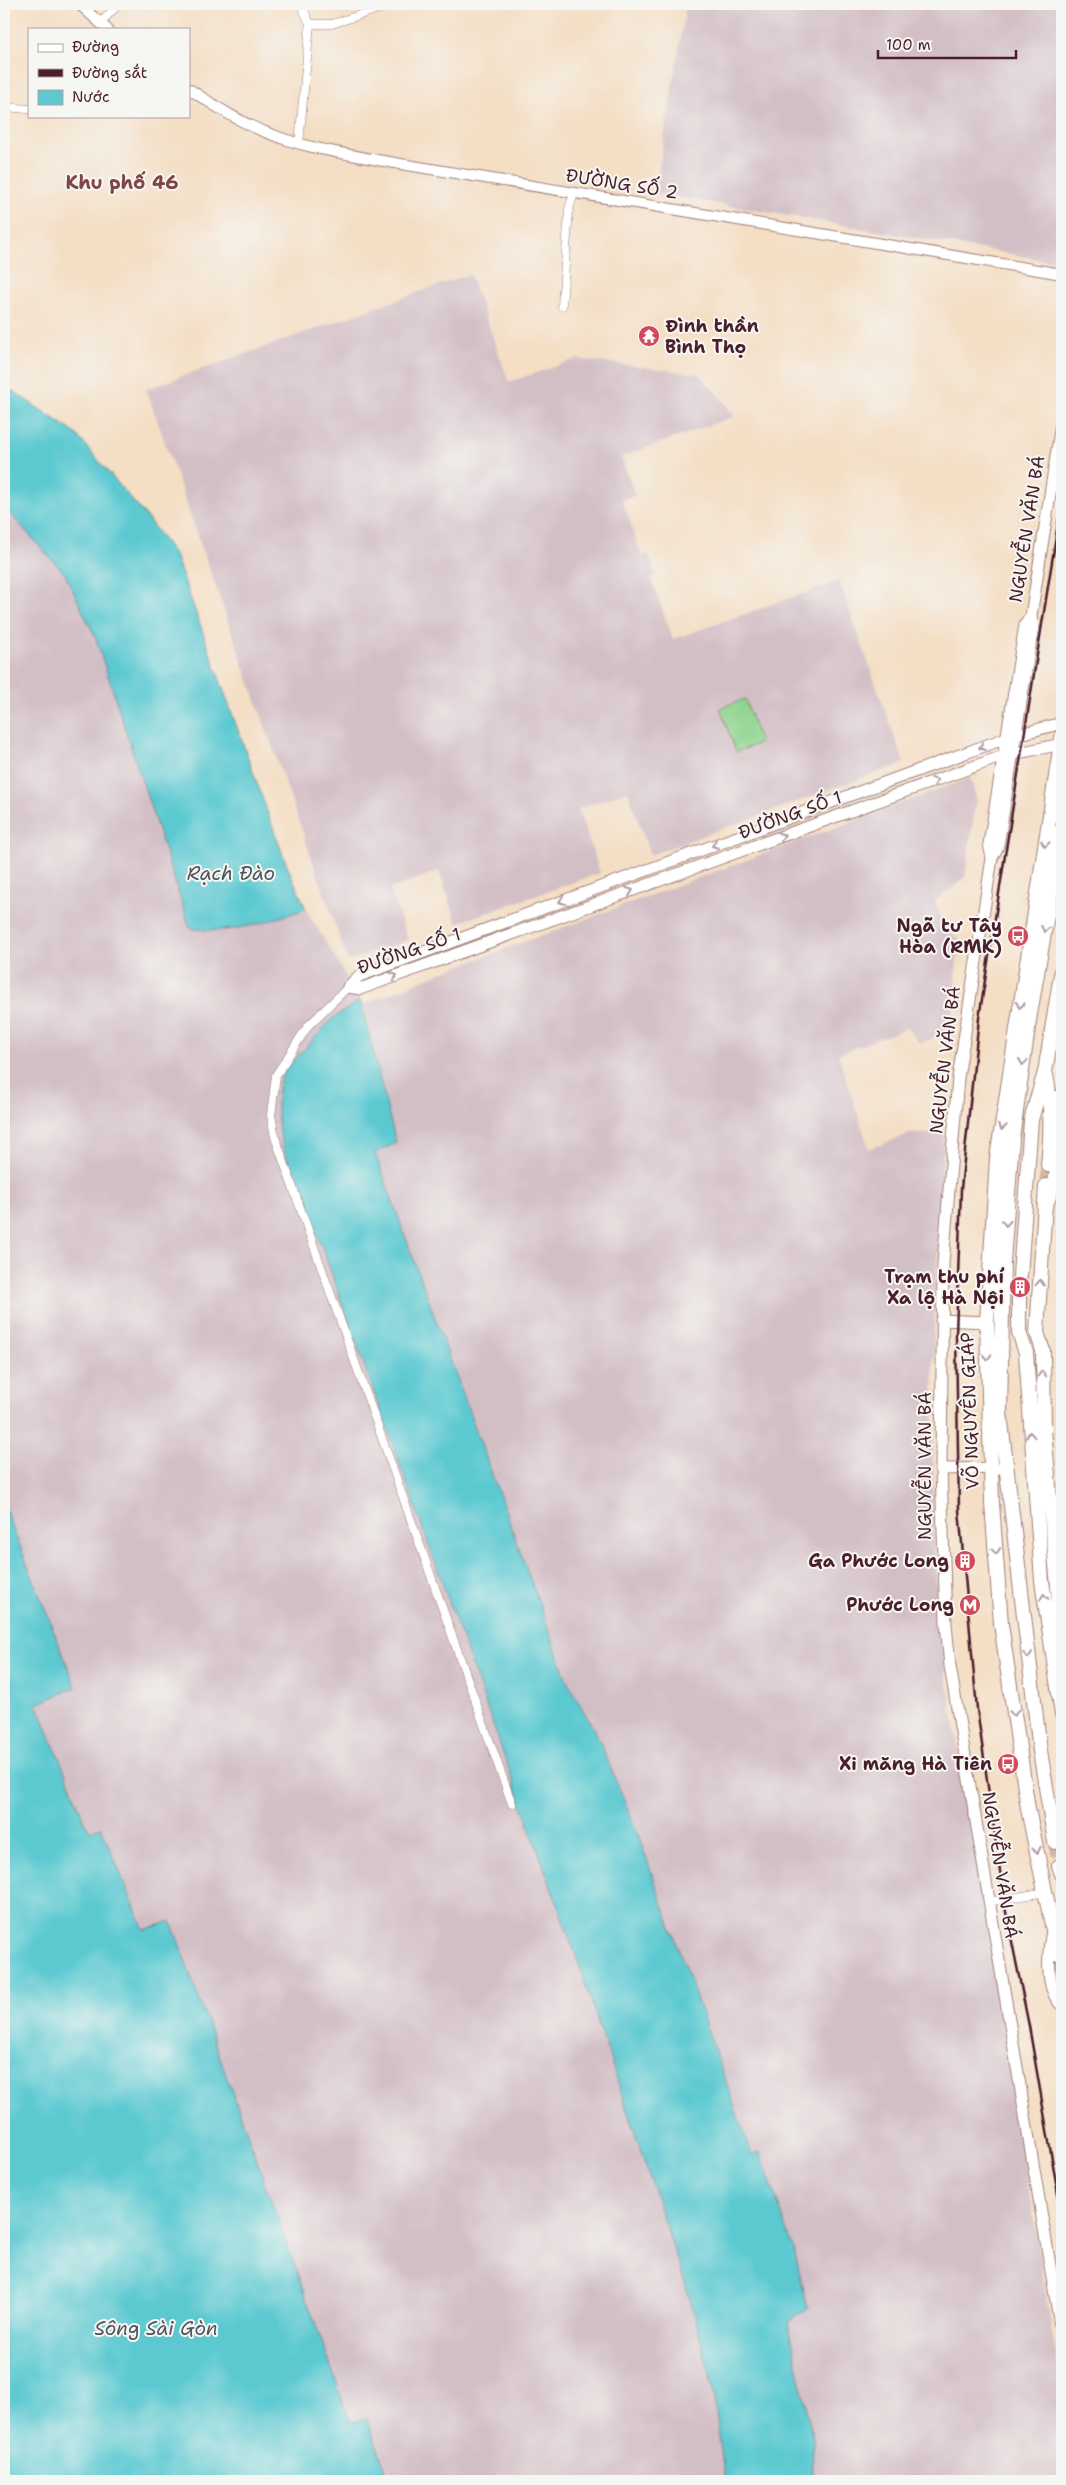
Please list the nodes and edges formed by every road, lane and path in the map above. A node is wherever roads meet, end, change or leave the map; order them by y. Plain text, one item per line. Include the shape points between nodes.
1 (79, 4) edge
2 (119, 4) edge
3 (301, 4) edge
4 (393, 4) edge
5 (310, 24) junction
6 (104, 26) edge
7 (190, 89) edge
8 (4, 107) edge
9 (28, 109) edge
10 (299, 144) junction
11 (574, 193) junction
12 (1062, 274) edge
13 (562, 306) dead end
14 (1062, 418) edge
15 (1062, 723) edge
16 (1011, 736) junction
17 (1062, 742) edge
18 (1008, 755) junction
19 (1062, 829) edge
20 (1062, 969) edge
21 (348, 987) junction
22 (1045, 1072) junction
23 (1062, 1095) edge
24 (1051, 1156) junction
25 (1046, 1186) tunnel mouth
26 (1045, 1209) junction
27 (1020, 1276) tunnel mouth
28 (1019, 1297) tunnel mouth
29 (941, 1320) junction
30 (987, 1322) junction
31 (1037, 1332) junction
32 (1026, 1353) junction
33 (988, 1392) junction
34 (1000, 1413) junction
35 (990, 1468) junction
36 (1006, 1468) junction
37 (941, 1469) junction
38 (992, 1503) junction
39 (1062, 1632) edge
40 (1062, 1714) edge
41 (1040, 1751) junction
42 (512, 1804) dead end
43 (1028, 1809) junction
44 (1055, 1842) tunnel mouth
45 (1046, 1892) junction
46 (988, 1902) junction
47 (1053, 1927) junction
48 (1058, 1954) dead end
49 (1062, 2006) edge
50 (1062, 2337) edge

1 - 6 street
2 - 6 street
3 - 5 street
4 - 5 street via 332,24
5 - 10 street
7 - 10 street, ĐƯỜNG SỐ 2 via 243,122
8 - 9 street
10 - 11 street, ĐƯỜNG SỐ 2
11 - 12 street, ĐƯỜNG SỐ 2
11 - 13 street via 569,209
14 - 16 main road, NGUYỄN VĂN BÁ via 1031,616 1033,627
15 - 16 main road, ĐƯỜNG SỐ 1
16 - 18 main road, NGUYỄN VĂN BÁ
16 -> 21 main road, ĐƯỜNG SỐ 1 via 359,976
17 - 18 main road, ĐƯỜNG SỐ 1
17 -> 30 highway, VÕ NGUYÊN GIÁP via 997,1158
21 -> 18 main road, ĐƯỜNG SỐ 1 via 360,988
18 - 29 main road, NGUYỄN VĂN BÁ via 989,844 992,858 956,1093
19 -> 34 highway, VÕ NGUYÊN GIÁP via 1012,1139 1003,1262
20 - 22 highway
21 - 42 street via 308,1026 276,1075 271,1115 275,1137
22 - 24 highway via 1049,1089
22 - 27 highway via 1031,1120 1028,1144
23 - 24 highway
24 - 26 main road via 1053,1191
25 - 26 highway
31 -> 26 highway
28 - 32 highway via 1019,1332
29 - 30 main road
29 - 37 main road, NGUYỄN VĂN BÁ
30 -> 33 highway, VÕ NGUYÊN GIÁP
31 - 32 highway
39 -> 31 highway via 1044,1430 1043,1351
40 -> 32 highway via 1042,1581
33 - 34 highway
33 - 35 highway, VÕ NGUYÊN GIÁP
34 - 36 highway, VÕ NGUYÊN GIÁP
35 - 36 main road
35 - 37 main road
35 - 38 highway, VÕ NGUYÊN GIÁP
36 - 38 highway
36 -> 41 highway, VÕ NGUYÊN GIÁP
37 - 46 main road, NGUYỄN VĂN BÁ via 948,1649
38 -> 43 highway, VÕ NGUYÊN GIÁP via 1001,1624
41 - 43 highway
41 - 44 highway, VÕ NGUYÊN GIÁP
43 -> 45 highway, VÕ NGUYÊN GIÁP
45 - 46 street
45 - 47 highway, VÕ NGUYÊN GIÁP
46 - 50 main road, NGUYỄN VĂN BÁ
47 - 48 highway, VÕ NGUYÊN GIÁP
47 - 49 main road, VÕ NGUYÊN GIÁP via 1047,1955 1055,1998

